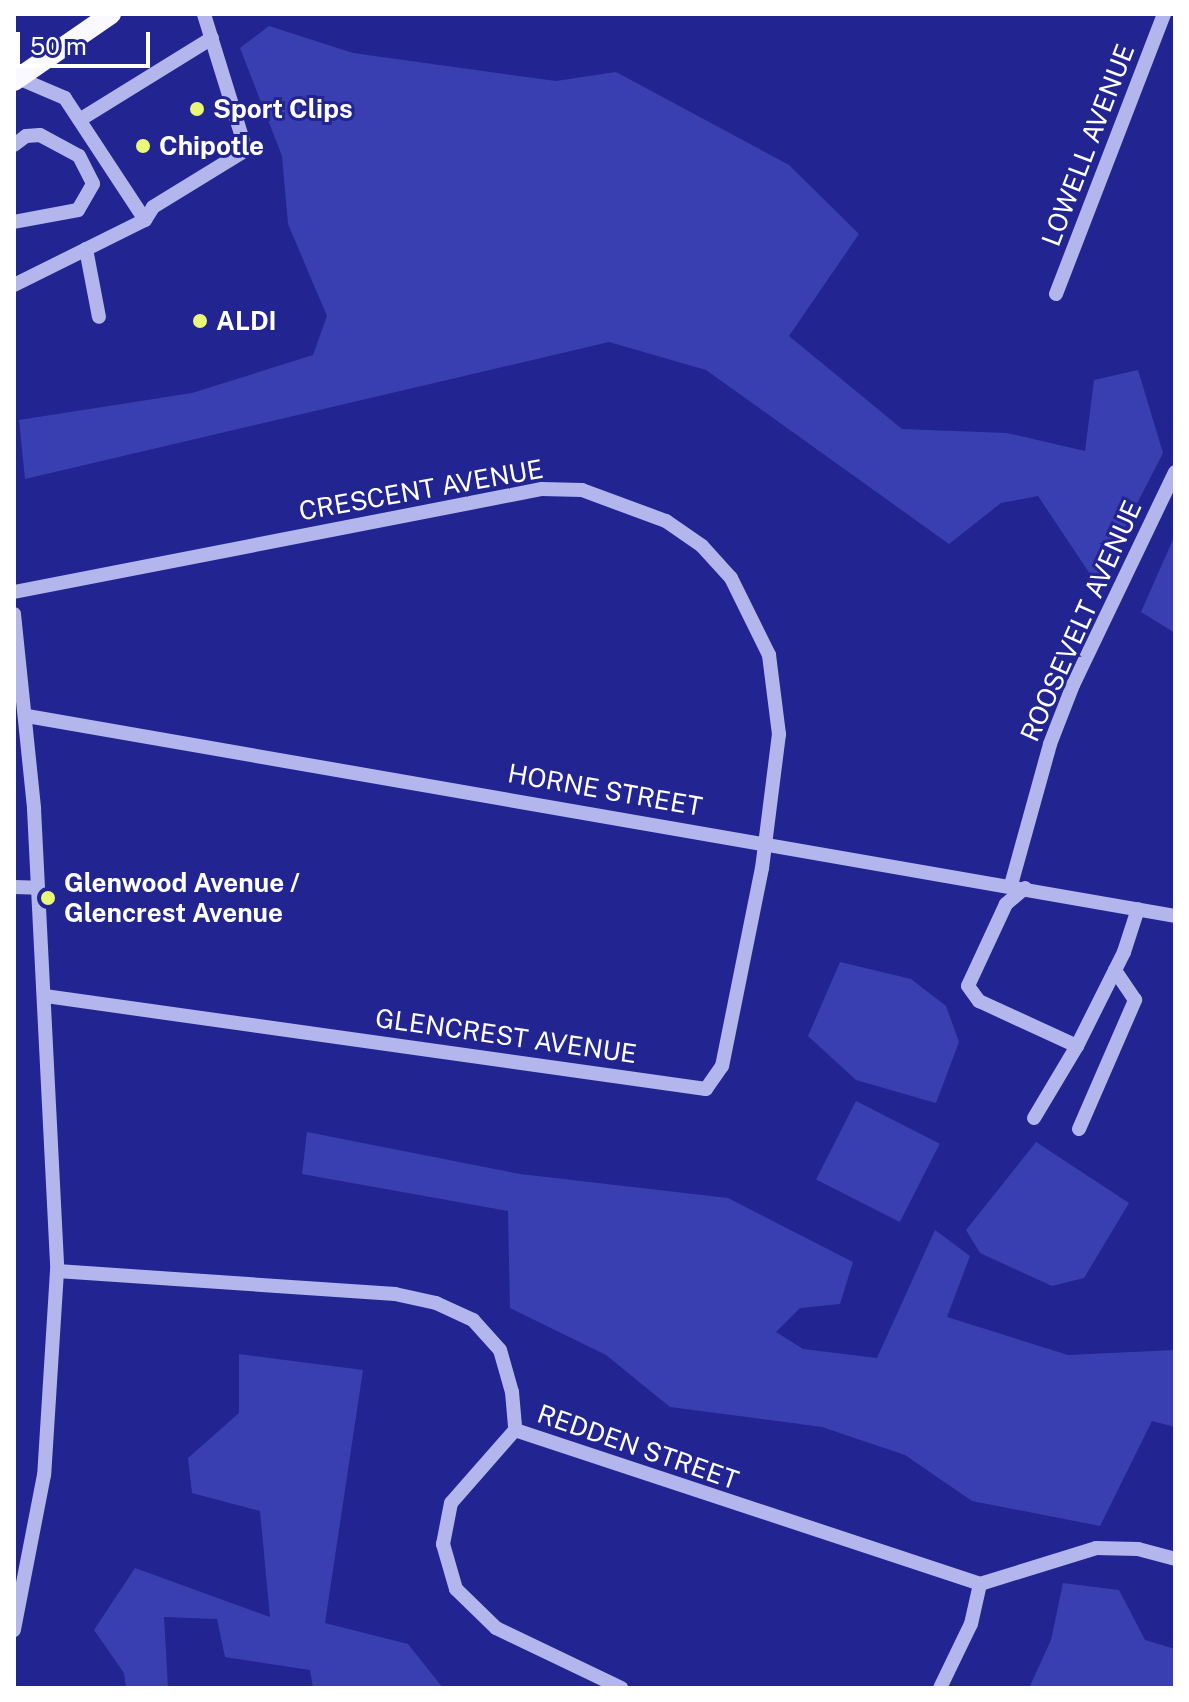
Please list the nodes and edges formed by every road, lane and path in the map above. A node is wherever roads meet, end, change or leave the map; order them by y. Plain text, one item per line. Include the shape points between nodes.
1 (111, 14) edge
2 (204, 14) edge
3 (1164, 14) edge
4 (212, 38) junction
5 (16, 80) edge
6 (81, 119) junction
7 (14, 145) edge
8 (99, 146) junction
9 (79, 156) junction
10 (145, 220) junction
11 (14, 222) edge
12 (86, 249) junction
13 (14, 285) edge
14 (1056, 294) dead end
15 (99, 317) dead end
16 (1175, 472) edge
17 (14, 592) edge
18 (14, 614) edge
19 (27, 716) junction
20 (766, 842) junction
21 (14, 887) edge
22 (1018, 887) junction
23 (38, 888) junction
24 (1138, 909) junction
25 (1175, 916) edge
26 (1115, 970) junction
27 (45, 996) junction
28 (1077, 1046) junction
29 (1034, 1118) dead end
30 (1079, 1129) dead end
31 (57, 1271) junction
32 (515, 1430) junction
33 (1175, 1559) edge
34 (980, 1584) junction
35 (14, 1630) edge
36 (621, 1688) edge
37 (940, 1688) edge

1 - 5 main road
2 - 4 street
3 - 14 street, LOWELL AVENUE
4 - 6 street
4 - 10 street via 246,150 153,207
5 - 6 street via 65,98
6 - 8 street
7 - 9 street via 26,136 40,135
8 - 9 street
8 - 10 street
9 - 11 street via 93,184 78,210
10 - 12 street
12 - 13 street
12 - 15 street
16 - 22 street, ROOSEVELT AVENUE via 1050,744
17 - 20 street, CRESCENT AVENUE via 542,489 582,490 626,504 666,521 702,546 731,578 753,615 769,655 779,734
18 - 19 street
19 - 20 street, HORNE STREET
19 - 23 street
20 - 22 street, HORNE STREET
20 - 27 street, GLENCREST AVENUE via 722,1066 706,1089
21 - 23 street
22 - 24 street, HORNE STREET
22 - 28 street via 968,986 979,1001
23 - 27 street
24 - 25 street, HORNE STREET
24 - 26 street
26 - 28 street
26 - 30 street via 1135,1000
27 - 31 street
28 - 29 street
31 - 32 street, REDDEN STREET via 395,1294 436,1303 473,1320 500,1350 512,1392
31 - 35 street via 44,1475
32 - 34 street, REDDEN STREET
32 - 36 street via 451,1503 443,1544 456,1589 496,1628
33 - 34 street via 1138,1549 1096,1548
34 - 37 street via 971,1624

